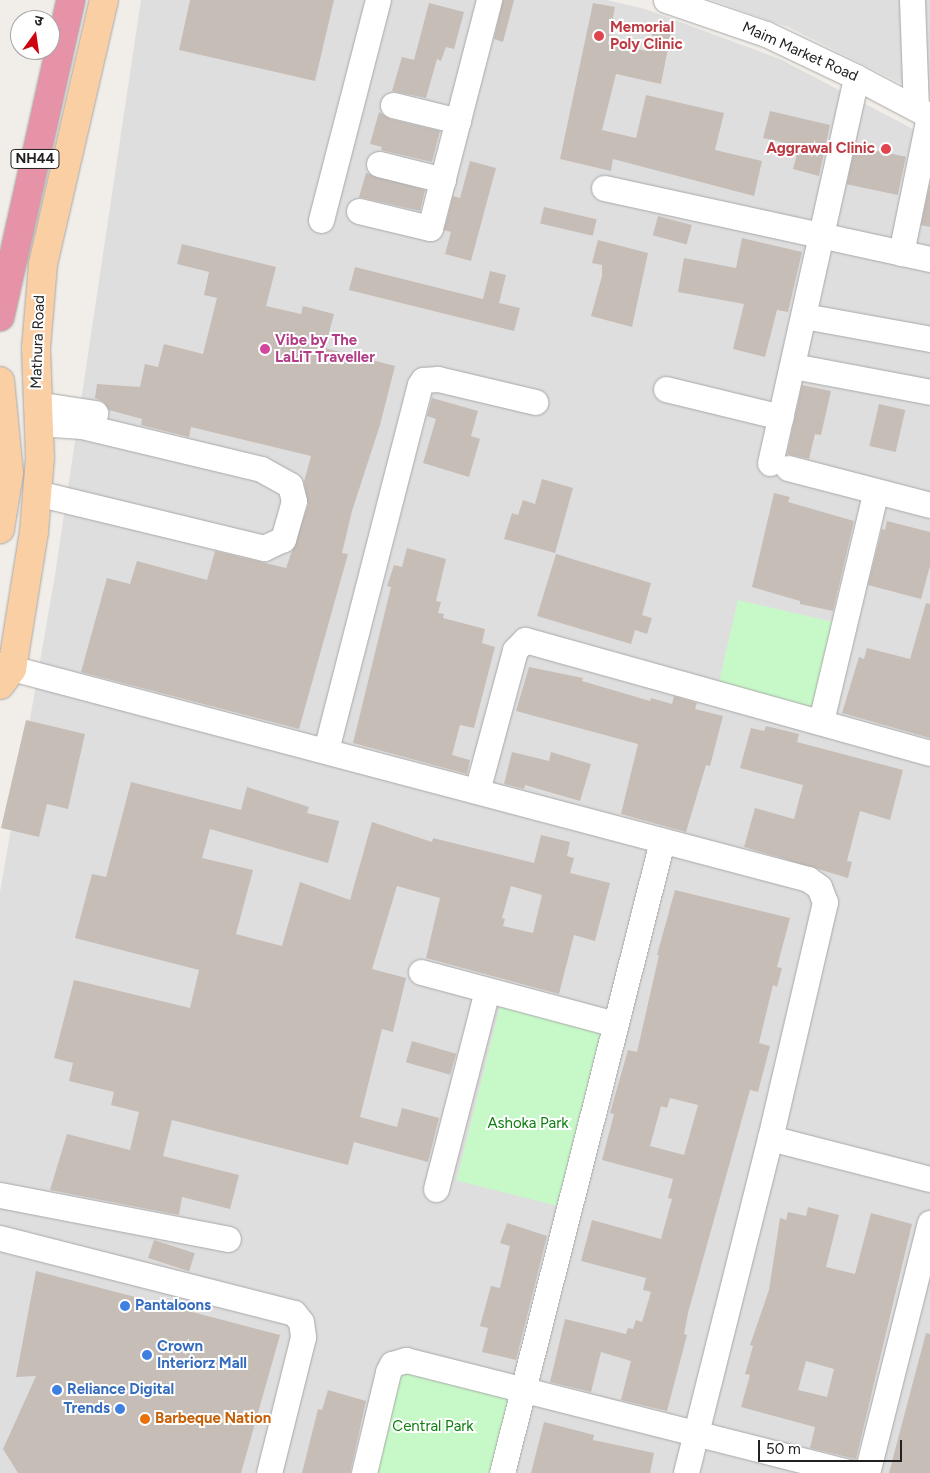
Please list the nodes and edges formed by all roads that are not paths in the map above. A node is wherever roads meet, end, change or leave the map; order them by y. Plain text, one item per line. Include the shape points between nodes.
1 (71, 0) edge
2 (104, 0) edge
3 (378, 0) edge
4 (489, 0) edge
5 (666, 0) edge
6 (912, 0) edge
7 (856, 77) junction
8 (393, 104) dead end
9 (925, 114) edge
10 (458, 121) junction
11 (379, 164) dead end
12 (443, 180) junction
13 (604, 188) dead end
14 (359, 211) dead end
15 (321, 220) dead end
16 (818, 236) junction
17 (901, 253) junction
18 (930, 259) edge
19 (804, 316) junction
20 (0, 317) edge
21 (930, 339) edge
22 (793, 366) junction
23 (0, 381) edge
24 (666, 389) dead end
25 (930, 392) edge
26 (535, 402) dead end
27 (37, 413) junction
28 (780, 417) junction
29 (146, 428) dead end
30 (184, 442) dead end
31 (290, 485) junction
32 (876, 491) junction
33 (38, 493) junction
34 (930, 506) edge
35 (0, 528) edge
36 (4, 673) edge
37 (821, 721) junction
38 (326, 750) junction
39 (930, 754) edge
40 (477, 791) junction
41 (662, 841) junction
42 (421, 972) dead end
43 (487, 990) junction
44 (615, 1024) junction
45 (770, 1138) junction
46 (930, 1179) edge
47 (436, 1189) dead end
48 (0, 1195) edge
49 (930, 1223) edge
50 (0, 1238) edge
51 (228, 1239) dead end
52 (523, 1388) junction
53 (696, 1433) junction
54 (269, 1473) edge
55 (364, 1473) edge
56 (502, 1473) edge
57 (686, 1473) edge
58 (852, 1473) edge
59 (867, 1473) edge

1 - 20 highway, NH44
2 - 27 main road, Mathura Road via 43,264 36,348
3 - 15 street
4 - 10 street
5 - 7 street, Maim Market Road via 766,34
6 - 9 street
7 - 9 street, Maim Market Road
7 - 16 street
8 - 10 street
9 - 17 street
10 - 12 street
11 - 12 street
12 - 14 street via 430,228
13 - 16 street
16 - 17 street
16 - 19 street
17 - 18 street
19 - 21 street
19 - 22 street
22 - 25 street
22 - 28 street
23 - 35 main road via 9,473
24 - 28 street
26 - 38 street via 438,379 424,380 420,386
27 - 29 street via 84,410
27 - 31 street via 261,469
27 - 33 main road, Mathura Road
28 - 32 street via 779,465
30 - 31 street via 197,441 280,458 285,463
31 - 33 street via 294,501 283,539 264,548
32 - 34 street
32 - 37 street
33 - 36 main road, Mathura Road
36 - 38 street
37 - 39 street
37 - 40 street via 525,640 515,650
38 - 40 street
40 - 41 street
41 - 44 street
41 - 45 street via 808,879 824,894 825,902
42 - 43 street
43 - 44 street
43 - 47 street
44 - 52 street
45 - 46 street
45 - 53 street
48 - 51 street
49 - 59 street
50 - 54 street via 294,1313 301,1322 303,1337
52 - 53 street
52 - 55 street via 415,1361 398,1361 388,1372
52 - 56 street
53 - 57 street
53 - 58 street

